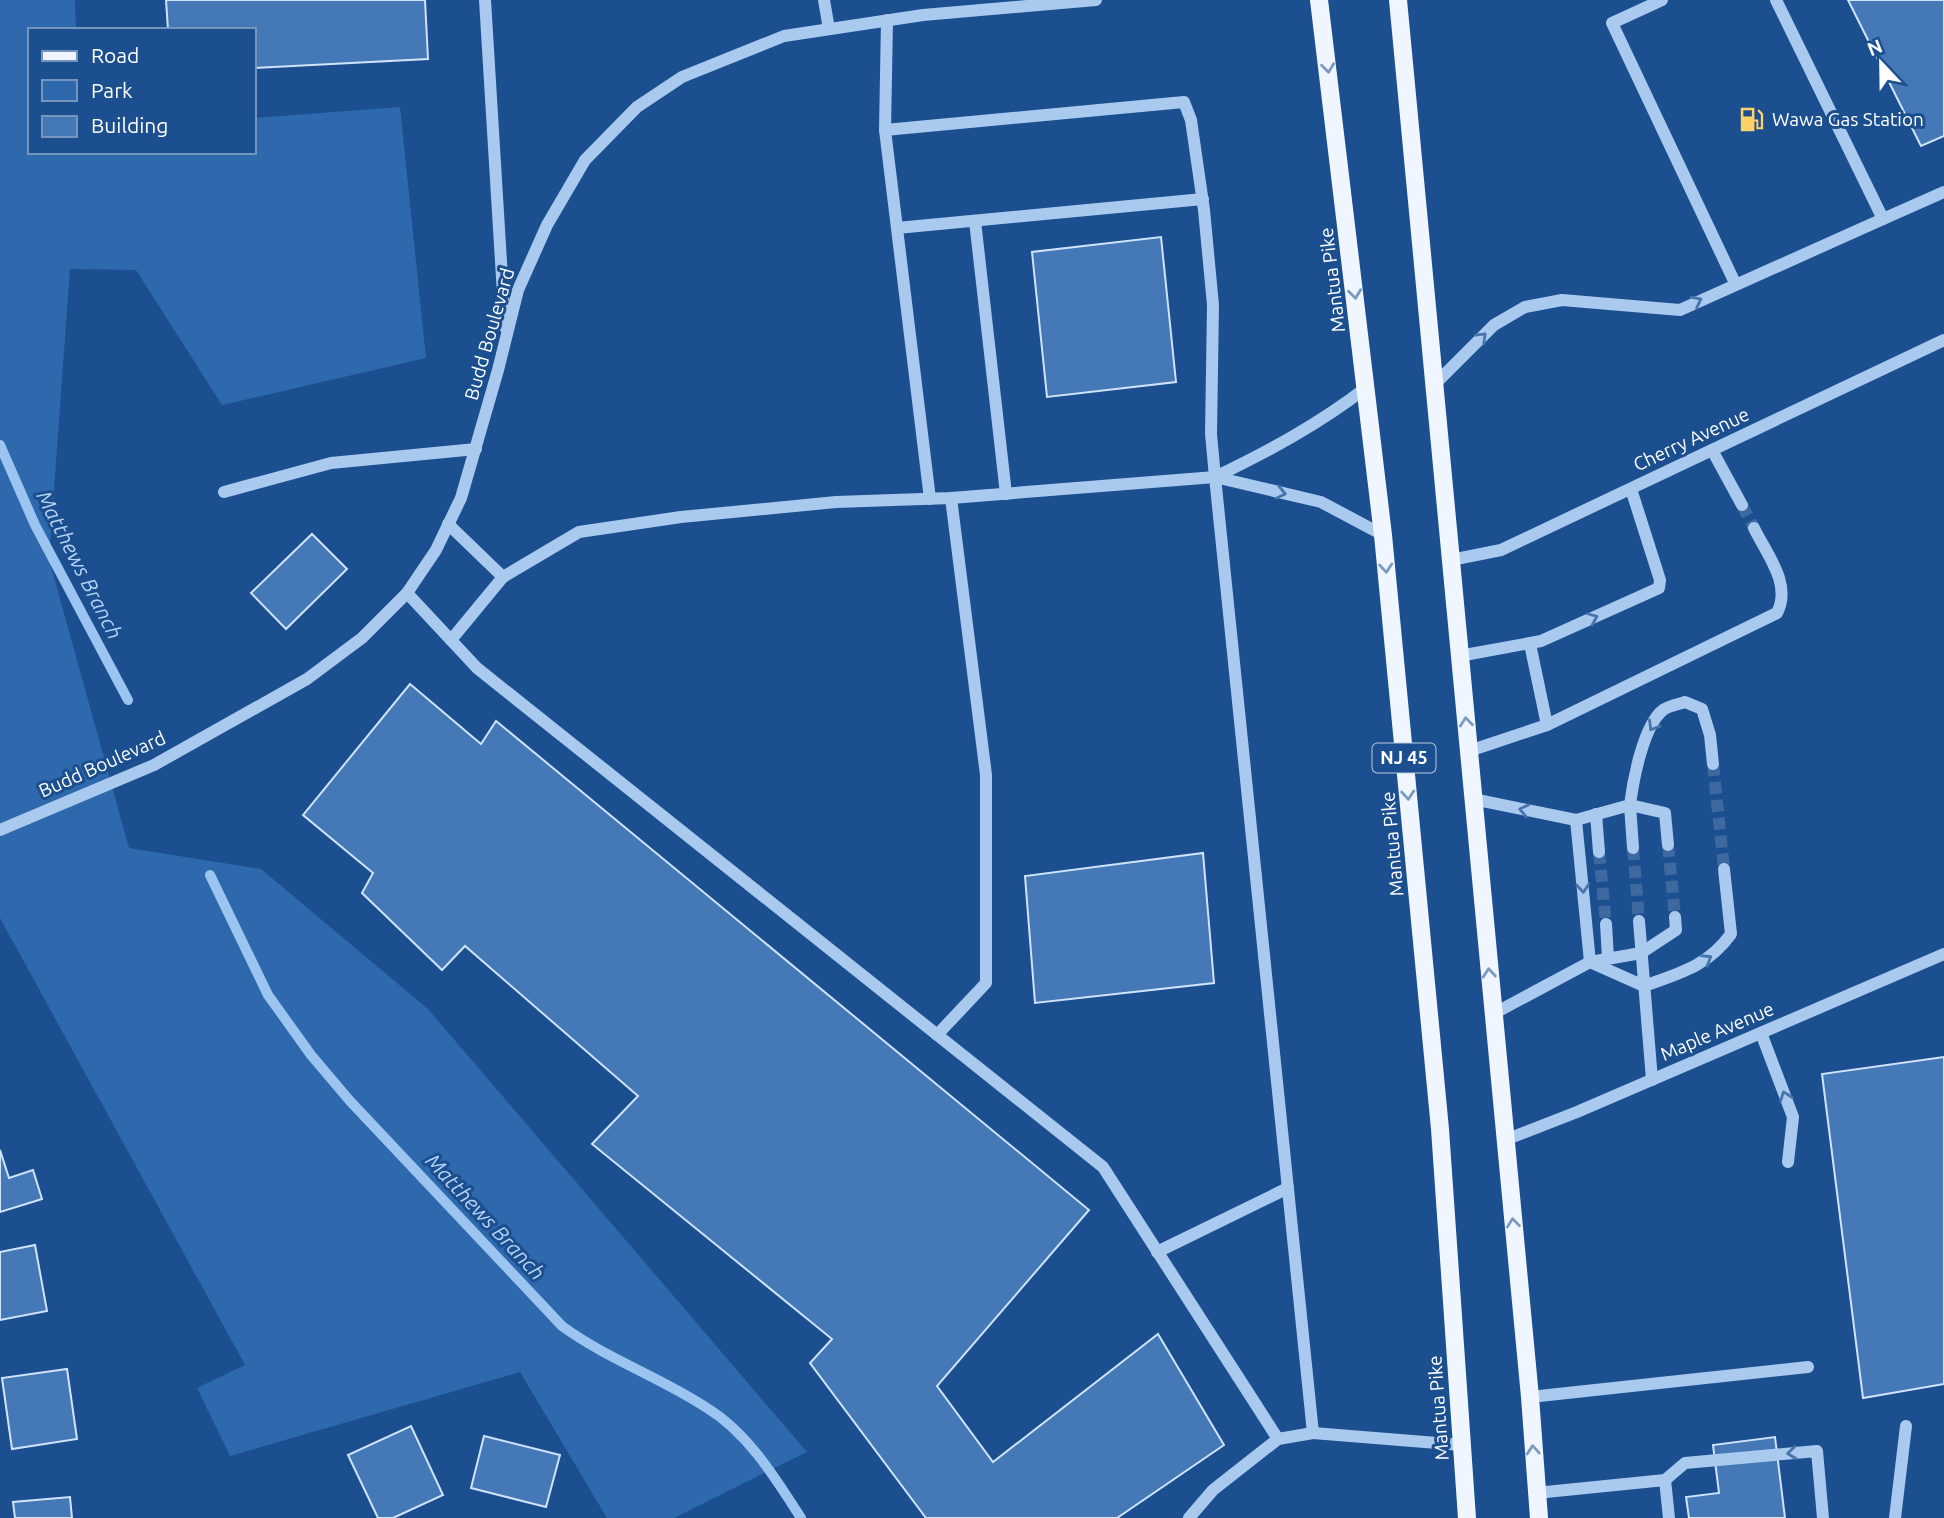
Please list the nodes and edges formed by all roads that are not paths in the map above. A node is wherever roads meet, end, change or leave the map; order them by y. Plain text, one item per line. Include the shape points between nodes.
1 (485, 0) edge
2 (824, 0) edge
3 (1096, 0) edge
4 (1319, 0) edge
5 (1398, 0) edge
6 (1662, 0) edge
7 (1776, 0) edge
8 (1075, 1) edge
9 (887, 20) junction
10 (829, 29) junction
11 (885, 131) junction
12 (1944, 192) edge
13 (1203, 200) junction
14 (1883, 219) junction
15 (975, 220) junction
16 (897, 228) junction
17 (1735, 283) junction
18 (1944, 340) edge
19 (506, 341) junction
20 (1434, 385) junction
21 (1367, 387) junction
22 (476, 449) junction
23 (1712, 450) junction
24 (1214, 477) junction
25 (1631, 489) junction
26 (223, 492) dead end
27 (1006, 494) junction
28 (951, 498) junction
29 (930, 499) junction
30 (1742, 505) tunnel mouth
31 (448, 524) junction
32 (1754, 528) tunnel mouth
33 (1383, 535) junction
34 (1451, 560) junction
35 (503, 577) junction
36 (407, 593) junction
37 (451, 640) junction
38 (1530, 644) junction
39 (1459, 656) junction
40 (1546, 725) junction
41 (1468, 751) junction
42 (1713, 764) tunnel mouth
43 (1473, 799) junction
44 (1630, 805) junction
45 (1596, 814) junction
46 (1576, 820) junction
47 (0, 830) edge
48 (1668, 845) tunnel mouth
49 (1633, 848) tunnel mouth
50 (1599, 852) tunnel mouth
51 (1724, 869) tunnel mouth
52 (1675, 917) tunnel mouth
53 (1639, 921) tunnel mouth
54 (1606, 924) tunnel mouth
55 (1641, 953) junction
56 (1944, 954) edge
57 (1608, 958) junction
58 (1590, 962) junction
59 (1644, 986) junction
60 (1493, 1014) junction
61 (1761, 1032) junction
62 (937, 1035) junction
63 (1652, 1080) junction
64 (1505, 1140) junction
65 (1788, 1162) dead end
66 (1288, 1188) junction
67 (1157, 1252) junction
68 (1808, 1367) dead end
69 (1530, 1397) junction
70 (1906, 1426) dead end
71 (1313, 1433) junction
72 (1278, 1439) junction
73 (1462, 1445) junction
74 (1665, 1480) junction
75 (1536, 1493) junction
76 (1189, 1518) edge
77 (1467, 1518) edge
78 (1539, 1518) edge
79 (1668, 1518) edge
80 (1823, 1518) edge
81 (1895, 1518) edge

1 - 19 street
2 - 10 street
3 - 8 street, Budd Boulevard
4 -> 21 main road, Mantua Pike / NJ 45
5 - 20 main road
6 - 17 street via 1612,23
7 - 14 street
8 - 9 street, Budd Boulevard
9 - 10 street, Budd Boulevard
9 - 11 street
10 - 19 street, Budd Boulevard via 783,36 682,77 637,107 585,160 547,225 518,290
11 - 13 street via 1185,102
11 - 16 street
12 - 14 street
13 - 15 street
13 - 24 street via 1213,305
14 - 17 street
15 - 16 street
15 - 27 street
16 - 29 street
20 -> 17 street via 1494,325 1525,307 1562,300 1680,310
18 - 23 street, Cherry Avenue
19 - 22 street, Budd Boulevard
20 - 34 main road
21 - 24 street via 1329,416
21 - 33 main road, Mantua Pike / NJ 45
22 - 26 street via 331,463
22 - 31 street, Budd Boulevard
23 - 25 street, Cherry Avenue
23 - 30 street
24 - 27 street
24 -> 33 street via 1321,502
24 - 66 street
25 - 34 street, Cherry Avenue via 1501,550
38 -> 25 street via 1659,587
27 - 28 street
28 - 29 street
28 - 62 street via 986,775 986,983
29 - 35 street via 836,502 579,532
31 - 35 street
31 - 36 street, Budd Boulevard
32 - 40 street via 1783,586 1784,600 1777,613
33 -> 73 main road, Mantua Pike / NJ 45 via 1440,1129
34 - 39 main road
35 - 37 street
36 - 37 street
36 - 47 street, Budd Boulevard via 362,638 307,679 154,765
37 - 62 street via 477,668
38 - 39 street
38 - 40 street
41 -> 39 main road
40 - 41 street
41 - 43 main road
42 -> 44 street via 1702,709 1685,702 1663,710 1646,737
46 -> 43 street
60 -> 43 main road
44 - 45 street
44 - 48 street via 1664,813
44 - 49 street
45 - 46 street
45 - 50 street
46 -> 58 street
59 -> 51 street via 1691,969 1717,953 1731,934
52 - 55 street via 1676,930
53 - 55 street
54 - 57 street
55 - 57 street
55 - 59 street
56 - 61 street, Maple Avenue
57 - 58 street
58 - 59 street
58 - 60 street
59 - 63 street
60 - 64 main road
61 - 63 street, Maple Avenue
65 -> 61 street via 1793,1117
62 - 67 street via 1103,1167
63 - 64 street, Maple Avenue
69 -> 64 main road
66 - 67 street
66 - 71 street
67 - 72 street
68 - 69 street
75 -> 69 main road
70 - 81 street
71 - 72 street
71 - 73 street
72 - 76 street via 1213,1490
73 - 77 main road, Mantua Pike / NJ 45
74 - 75 street
74 - 79 street
80 -> 74 street via 1817,1451 1685,1463
75 - 78 main road

